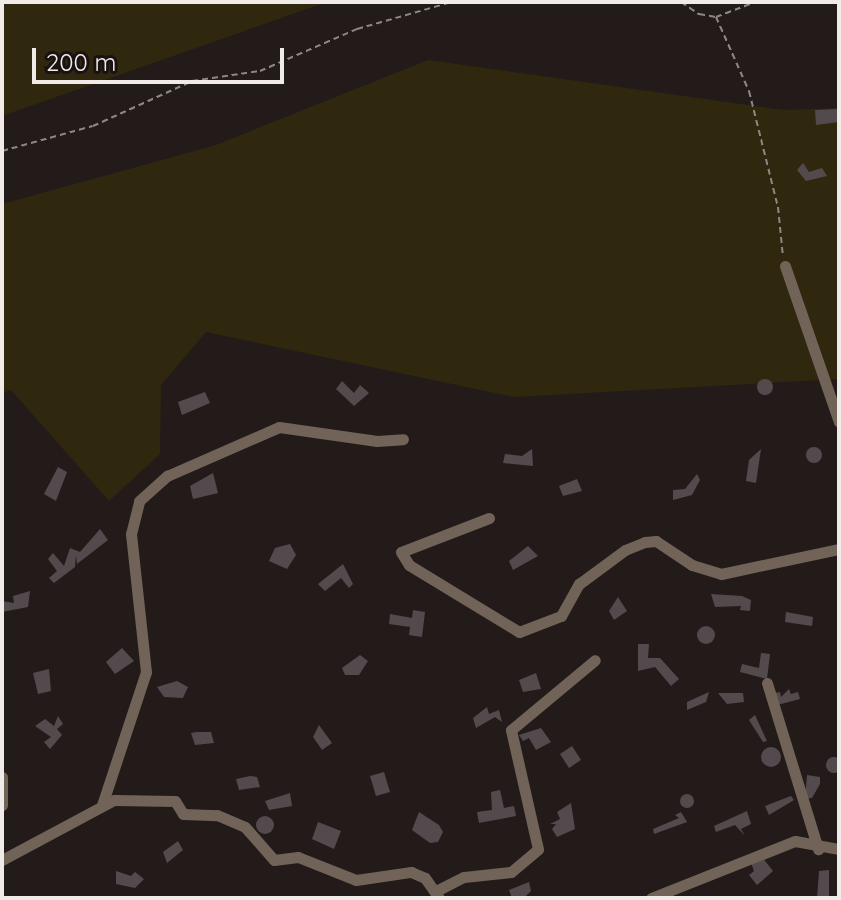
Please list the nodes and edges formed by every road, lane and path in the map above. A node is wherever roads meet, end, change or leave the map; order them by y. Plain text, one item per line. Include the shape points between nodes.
1 (452, 2) edge
2 (681, 2) edge
3 (755, 2) edge
4 (716, 17) junction
5 (2, 151) edge
6 (785, 266) joint
7 (839, 422) edge
8 (403, 439) dead end
9 (489, 518) dead end
10 (839, 549) edge
11 (595, 660) dead end
12 (767, 683) dead end
13 (2, 777) edge
14 (2, 805) edge
15 (102, 805) junction
16 (818, 849) junction
17 (839, 849) edge
18 (2, 860) edge
19 (438, 894) edge
20 (651, 898) edge

1 - 5 path via 357,29 260,71 192,81 93,126
2 - 4 path
3 - 4 path
4 - 6 path via 749,91 778,207
6 - 7 street
8 - 15 street via 377,441 279,427 167,476 139,501 131,534 146,672
9 - 10 street via 401,552 409,565 519,632 561,616 579,584 645,542 656,541 692,565 721,574
11 - 19 street via 511,730 538,849 511,872 464,877
12 - 16 street
13 - 14 street
15 - 18 street
15 - 19 street via 114,800 175,801 183,814 217,815 245,827 274,860 298,857 356,880 411,872
16 - 17 street
16 - 20 street via 795,841

